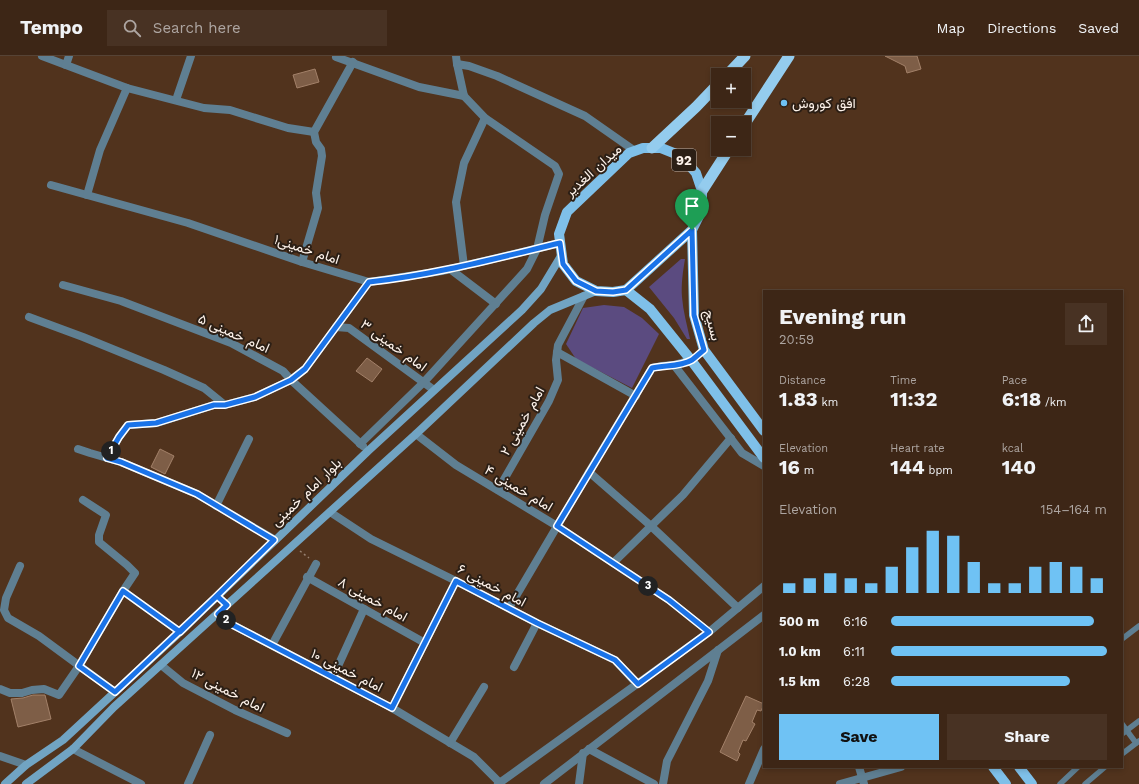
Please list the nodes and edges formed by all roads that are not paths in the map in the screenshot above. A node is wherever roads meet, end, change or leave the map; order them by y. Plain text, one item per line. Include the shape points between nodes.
1 (42, 56) edge
2 (69, 56) edge
3 (191, 56) edge
4 (336, 56) edge
5 (745, 56) edge
6 (789, 56) edge
7 (457, 60) edge
8 (353, 62) junction
9 (66, 65) junction
10 (734, 68) edge
11 (127, 88) junction
12 (711, 91) edge
13 (464, 96) junction
14 (176, 100) junction
15 (750, 116) edge
16 (485, 118) junction
17 (314, 132) junction
18 (652, 148) junction
19 (635, 151) junction
20 (724, 156) edge
21 (51, 185) dead end
22 (702, 191) junction
23 (87, 195) junction
24 (692, 230) junction
25 (560, 243) junction
26 (537, 249) junction
27 (561, 256) junction
28 (302, 262) junction
29 (464, 266) junction
30 (450, 269) junction
31 (369, 282) junction
32 (63, 285) dead end
33 (626, 290) junction
34 (596, 291) junction
35 (584, 296) junction
36 (496, 304) junction
37 (29, 318) dead end
38 (336, 327) junction
39 (704, 350) junction
40 (557, 352) junction
41 (691, 360) junction
42 (674, 365) junction
43 (291, 380) junction
44 (424, 382) junction
45 (434, 390) junction
46 (636, 396) junction
47 (225, 405) junction
48 (763, 430) edge
49 (416, 434) junction
50 (730, 438) junction
51 (249, 440) dead end
52 (360, 444) junction
53 (78, 449) dead end
54 (368, 450) junction
55 (763, 457) edge
56 (107, 458) junction
57 (763, 465) edge
58 (589, 472) junction
59 (498, 490) junction
60 (83, 500) dead end
61 (216, 506) junction
62 (330, 512) junction
63 (557, 526) junction
64 (651, 526) junction
65 (274, 540) junction
66 (613, 563) junction
67 (316, 564) road end
68 (20, 566) dead end
69 (307, 577) junction
70 (456, 581) junction
71 (763, 587) edge
72 (0, 589) edge
73 (123, 591) junction
74 (8, 594) junction
75 (217, 596) junction
76 (227, 605) junction
77 (509, 608) junction
78 (738, 608) junction
79 (364, 609) junction
80 (218, 614) junction
81 (763, 616) edge
82 (537, 623) junction
83 (1139, 626) edge
84 (180, 632) junction
85 (709, 632) junction
86 (1123, 638) edge
87 (425, 643) junction
88 (272, 645) junction
89 (718, 650) junction
90 (160, 665) junction
91 (79, 666) junction
92 (514, 668) dead end
93 (333, 677) junction
94 (638, 684) junction
95 (484, 688) dead end
96 (0, 689) edge
97 (115, 692) junction
98 (392, 708) junction
99 (1139, 721) edge
100 (1124, 732) edge
101 (287, 733) dead end
102 (210, 735) dead end
103 (1138, 742) edge
104 (450, 743) junction
105 (73, 749) junction
106 (586, 751) junction
107 (763, 751) edge
108 (1123, 753) edge
109 (0, 756) edge
110 (26, 765) junction
111 (859, 768) edge
112 (898, 768) edge
113 (994, 768) edge
114 (1020, 768) edge
115 (1077, 768) edge
116 (1104, 768) edge
117 (864, 781) edge
118 (498, 783) edge
119 (5, 784) edge
120 (26, 784) edge
121 (141, 784) edge
122 (188, 784) edge
123 (544, 784) edge
124 (579, 784) edge
125 (654, 784) edge
126 (663, 784) edge
127 (749, 784) edge
128 (840, 784) edge
129 (1006, 784) edge
130 (1032, 784) edge
131 (1060, 784) edge
132 (1085, 784) edge

1 - 9 street
2 - 9 street
3 - 14 street
4 - 8 street
5 - 10 highway
6 - 15 highway
7 - 13 street
7 - 19 street via 585,116
8 - 13 street via 419,87
8 - 17 street
9 - 11 street
11 - 14 street
11 - 23 street via 100,150
12 - 18 highway, 92
13 - 16 street
14 - 17 street via 204,108 230,110 288,128
16 - 26 street via 555,166 559,174
16 - 29 street via 464,163 456,202
17 - 28 street via 322,156 316,193 318,208
18 - 19 main road, میدان الغدیر / 92
18 - 22 main road, میدان الغدیر / 92 via 661,148 681,156 696,174
19 - 25 main road, میدان الغدیر / 92 via 629,153 567,212 559,234
20 - 22 highway, 92
21 - 23 street, امام خمینی۱
22 - 24 main road, میدان الغدیر / 92 via 699,216
23 - 28 street, امام خمینی۱ via 188,223
24 - 33 main road, میدان الغدیر / 92
24 - 39 main road, بسیج / 92 via 694,315
25 - 26 street, امام خمینی۱
25 - 27 main road, میدان الغدیر / 92
26 - 29 street, امام خمینی۱
26 - 36 street via 527,269
27 - 34 main road, میدان الغدیر / 92 via 563,264 576,281
27 - 45 main road, بلوار امام خمینی via 541,289 522,310
28 - 31 street, امام خمینی۱
29 - 30 street, امام خمینی۱
30 - 31 street, امام خمینی۱
30 - 36 street
31 - 38 street
32 - 43 street, امام خمینی ۵ via 121,301 231,343 283,371
33 - 34 main road, میدان الغدیر / 92
33 - 41 main road via 650,309
34 - 35 main road, بلوار امام خمینی
35 - 40 street, امام خمینی ۲ via 558,345
35 - 49 main road, بلوار امام خمینی via 550,310 534,323
36 - 44 street
37 - 47 street via 164,370 204,388
38 - 43 street via 305,369
38 - 44 street, امام خمینی ۳ via 349,328
39 - 41 main road
39 - 48 main road, بسیج / 92
40 - 46 street
40 - 59 street, امام خمینی ۲ via 558,380 549,401
41 - 42 street
41 - 55 main road
42 - 46 street via 652,368
42 - 50 street
43 - 47 street via 255,397
43 - 52 street, امام خمینی ۵
44 - 45 street, امام خمینی ۳
44 - 52 street
45 - 54 main road, بلوار امام خمینی
46 - 58 street
47 - 56 street via 214,405 156,423 128,425
49 - 59 street, امام خمینی ۴ via 456,465
49 - 62 main road, بلوار امام خمینی
50 - 57 street via 742,453
50 - 64 street via 683,495
51 - 61 street
52 - 54 street, امام خمینی ۵
53 - 56 street
54 - 65 main road, بلوار امام خمینی
56 - 61 street via 197,494
58 - 63 street
58 - 64 street
59 - 63 street, امام خمینی ۴
60 - 73 street via 106,515 99,542 135,573
61 - 65 street
62 - 70 street, امام خمینی ۶ via 371,539
62 - 76 main road, بلوار امام خمینی
63 - 66 street, امام خمینی ۴
63 - 77 street
64 - 66 street
64 - 78 street
65 - 75 main road, بلوار امام خمینی
66 - 85 street, امام خمینی ۴ via 669,600
67 - 69 street
68 - 74 street
69 - 79 street, امام خمینی ۸
69 - 88 street
70 - 77 street, امام خمینی ۶
70 - 87 street
71 - 78 street
72 - 74 street
73 - 84 street
73 - 91 street
74 - 91 street via 4,610 8,618 39,636
75 - 76 main road
75 - 84 main road, بلوار امام خمینی
76 - 80 main road, بلوار امام خمینی
77 - 82 street, امام خمینی ۶
78 - 85 street
79 - 87 street, امام خمینی ۸
79 - 93 street
80 - 88 street, امام خمینی ۱۰ via 229,623
80 - 90 main road, بلوار امام خمینی
81 - 89 street
82 - 92 street
82 - 94 street, امام خمینی ۶ via 615,660
83 - 86 lane
84 - 97 main road, بلوار امام خمینی
85 - 94 street
87 - 98 street
88 - 93 street, امام خمینی ۱۰
89 - 106 street
89 - 126 street via 708,681 667,761
90 - 101 street, امام خمینی ۱۲ via 183,683
90 - 105 main road, بلوار امام خمینی
91 - 96 street via 59,696 44,689 22,693 10,693
91 - 97 street
93 - 98 street, امام خمینی ۱۰
94 - 118 street
95 - 104 street
97 - 110 main road, بلوار امام خمینی via 63,740
98 - 104 street, امام خمینی ۱۰
99 - 100 lane
100 - 103 lane
102 - 122 street
103 - 108 lane
104 - 118 street, امام خمینی ۱۰ via 474,757
105 - 120 main road, بلوار امام خمینی
105 - 121 street
106 - 123 street
106 - 124 street
106 - 125 street
107 - 127 street
109 - 110 street
110 - 119 main road, بلوار امام خمینی
111 - 117 street
112 - 117 street
113 - 129 main road
114 - 130 main road
115 - 131 lane
116 - 132 lane
117 - 128 street

